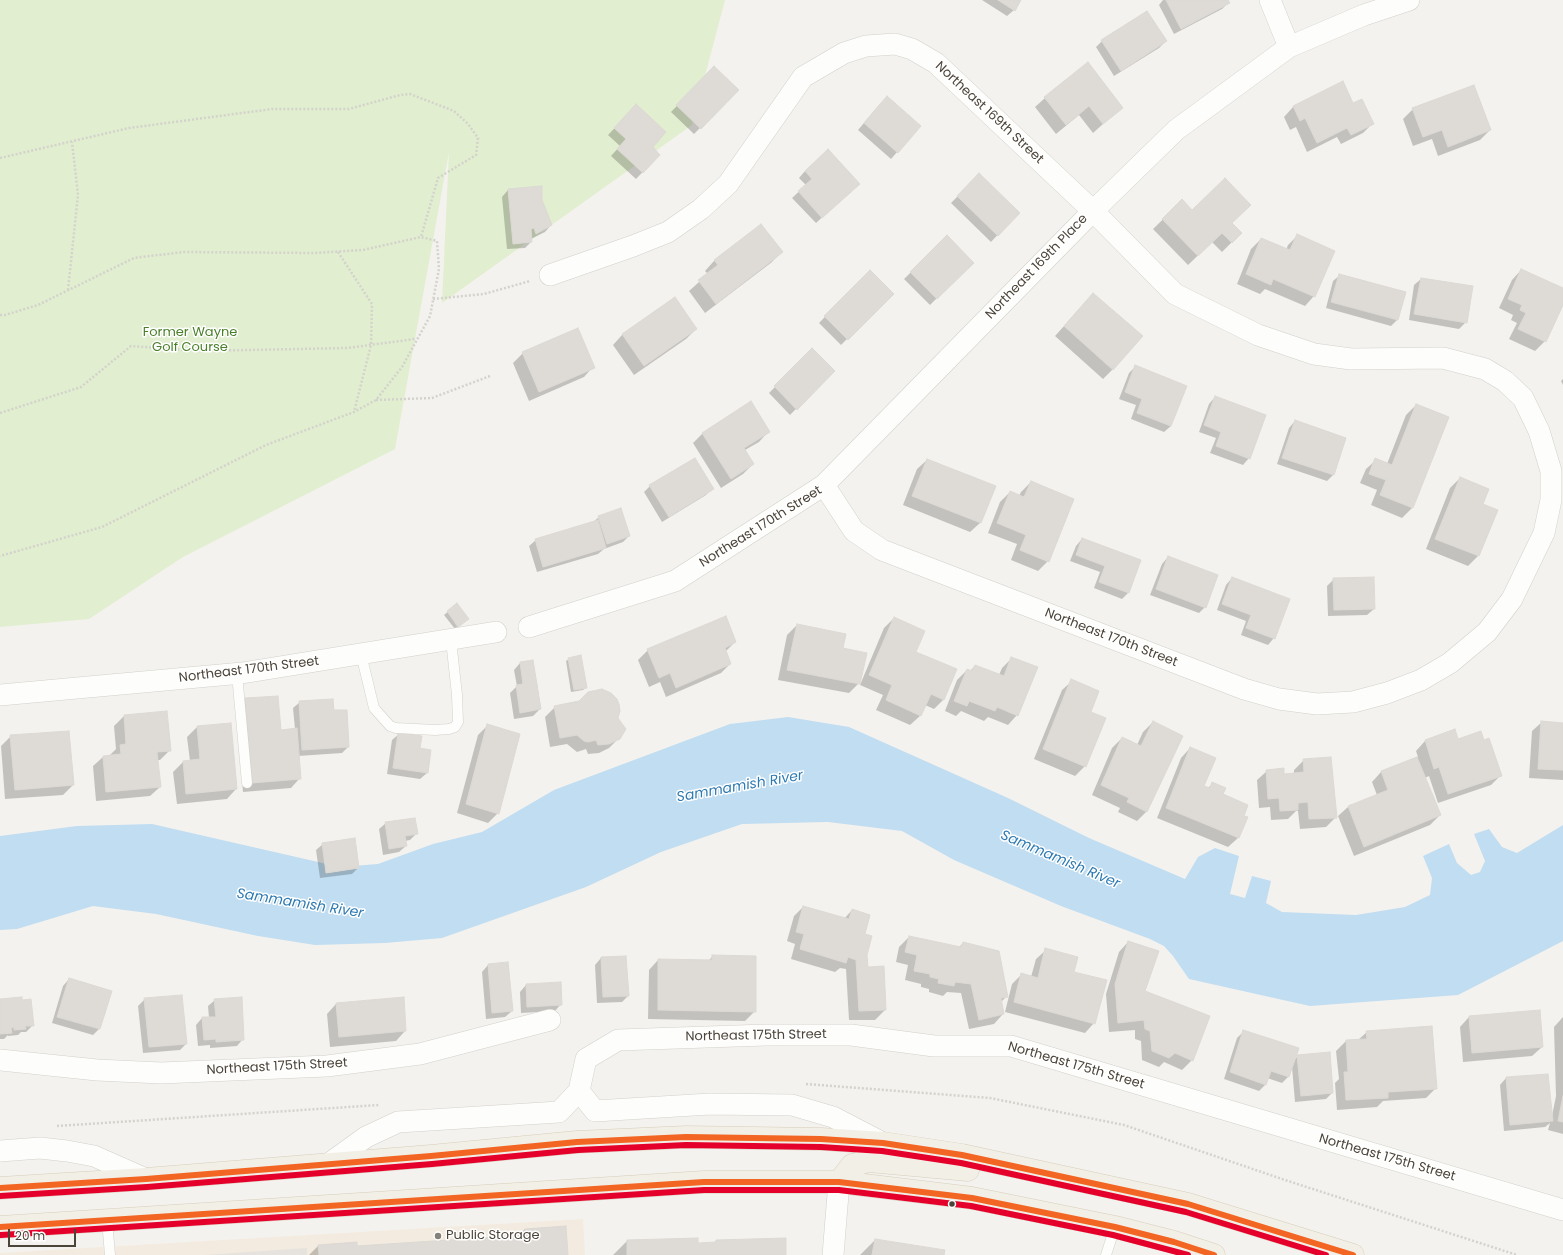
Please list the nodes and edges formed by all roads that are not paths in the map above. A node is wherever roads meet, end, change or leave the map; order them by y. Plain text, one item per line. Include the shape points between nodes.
1 (1270, 0) edge
2 (1409, 0) edge
3 (1289, 47) junction
4 (1093, 211) junction
5 (550, 275) road end
6 (1523, 398) joint
7 (824, 485) junction
8 (529, 626) dead end
9 (496, 632) dead end
10 (450, 640) junction
11 (361, 654) junction
12 (237, 674) junction
13 (0, 695) edge
14 (247, 783) dead end
15 (550, 1020) dead end
16 (0, 1060) edge
17 (579, 1091) junction
18 (883, 1142) junction
19 (0, 1151) edge
20 (330, 1164) junction
21 (1013, 1166) junction
22 (146, 1179) junction
23 (839, 1182) junction
24 (0, 1188) edge
25 (1563, 1210) edge
26 (107, 1220) junction
27 (0, 1227) edge
28 (1115, 1227) junction
29 (1173, 1248) edge
30 (110, 1255) edge
31 (833, 1255) edge
32 (1106, 1255) edge
33 (1214, 1255) edge
34 (1353, 1255) edge

1 - 3 street
2 - 3 street via 1364,15
3 - 4 street via 1176,130
4 - 5 street, Northeast 169th Street via 936,63 912,49 895,44 866,46 844,52 803,77 728,184 701,209 668,232
4 - 6 street, Northeast 169th Place via 1175,294 1258,335 1314,354 1351,359 1443,358 1485,369 1505,381
4 - 7 street, Northeast 169th Place
6 - 7 street, Northeast 170th Street via 1539,431 1551,470 1550,500 1544,533 1512,599 1487,632 1450,664 1387,694 1353,702 1317,704 1279,699 1244,689 882,550 854,531
7 - 8 street, Northeast 170th Street via 675,581
9 - 10 street, Northeast 170th Street
10 - 11 street, Northeast 170th Street
10 - 11 lane via 458,722 450,730 390,726 374,708
11 - 12 street, Northeast 170th Street
12 - 13 street, Northeast 170th Street
12 - 14 lane
15 - 16 street, Northeast 175th Street via 420,1054 327,1066 162,1073 98,1070
17 - 18 street via 595,1111 710,1104 792,1105 833,1117
17 - 20 street via 559,1112 398,1122 366,1137
17 - 25 street, Northeast 175th Street via 586,1060 618,1040 851,1035 934,1046 1011,1046
18 - 20 main road via 686,1136 577,1142
18 - 21 main road
19 - 22 street via 40,1148 68,1151 94,1156
20 - 22 main road
21 - 23 main road via 988,1171 869,1161 852,1165
21 - 34 main road via 1188,1204
22 - 24 main road
23 - 26 main road via 704,1182
23 - 28 main road via 972,1198
23 - 31 street
26 - 27 main road
26 - 30 lane
28 - 29 main road
28 - 32 lane
29 - 33 main road

